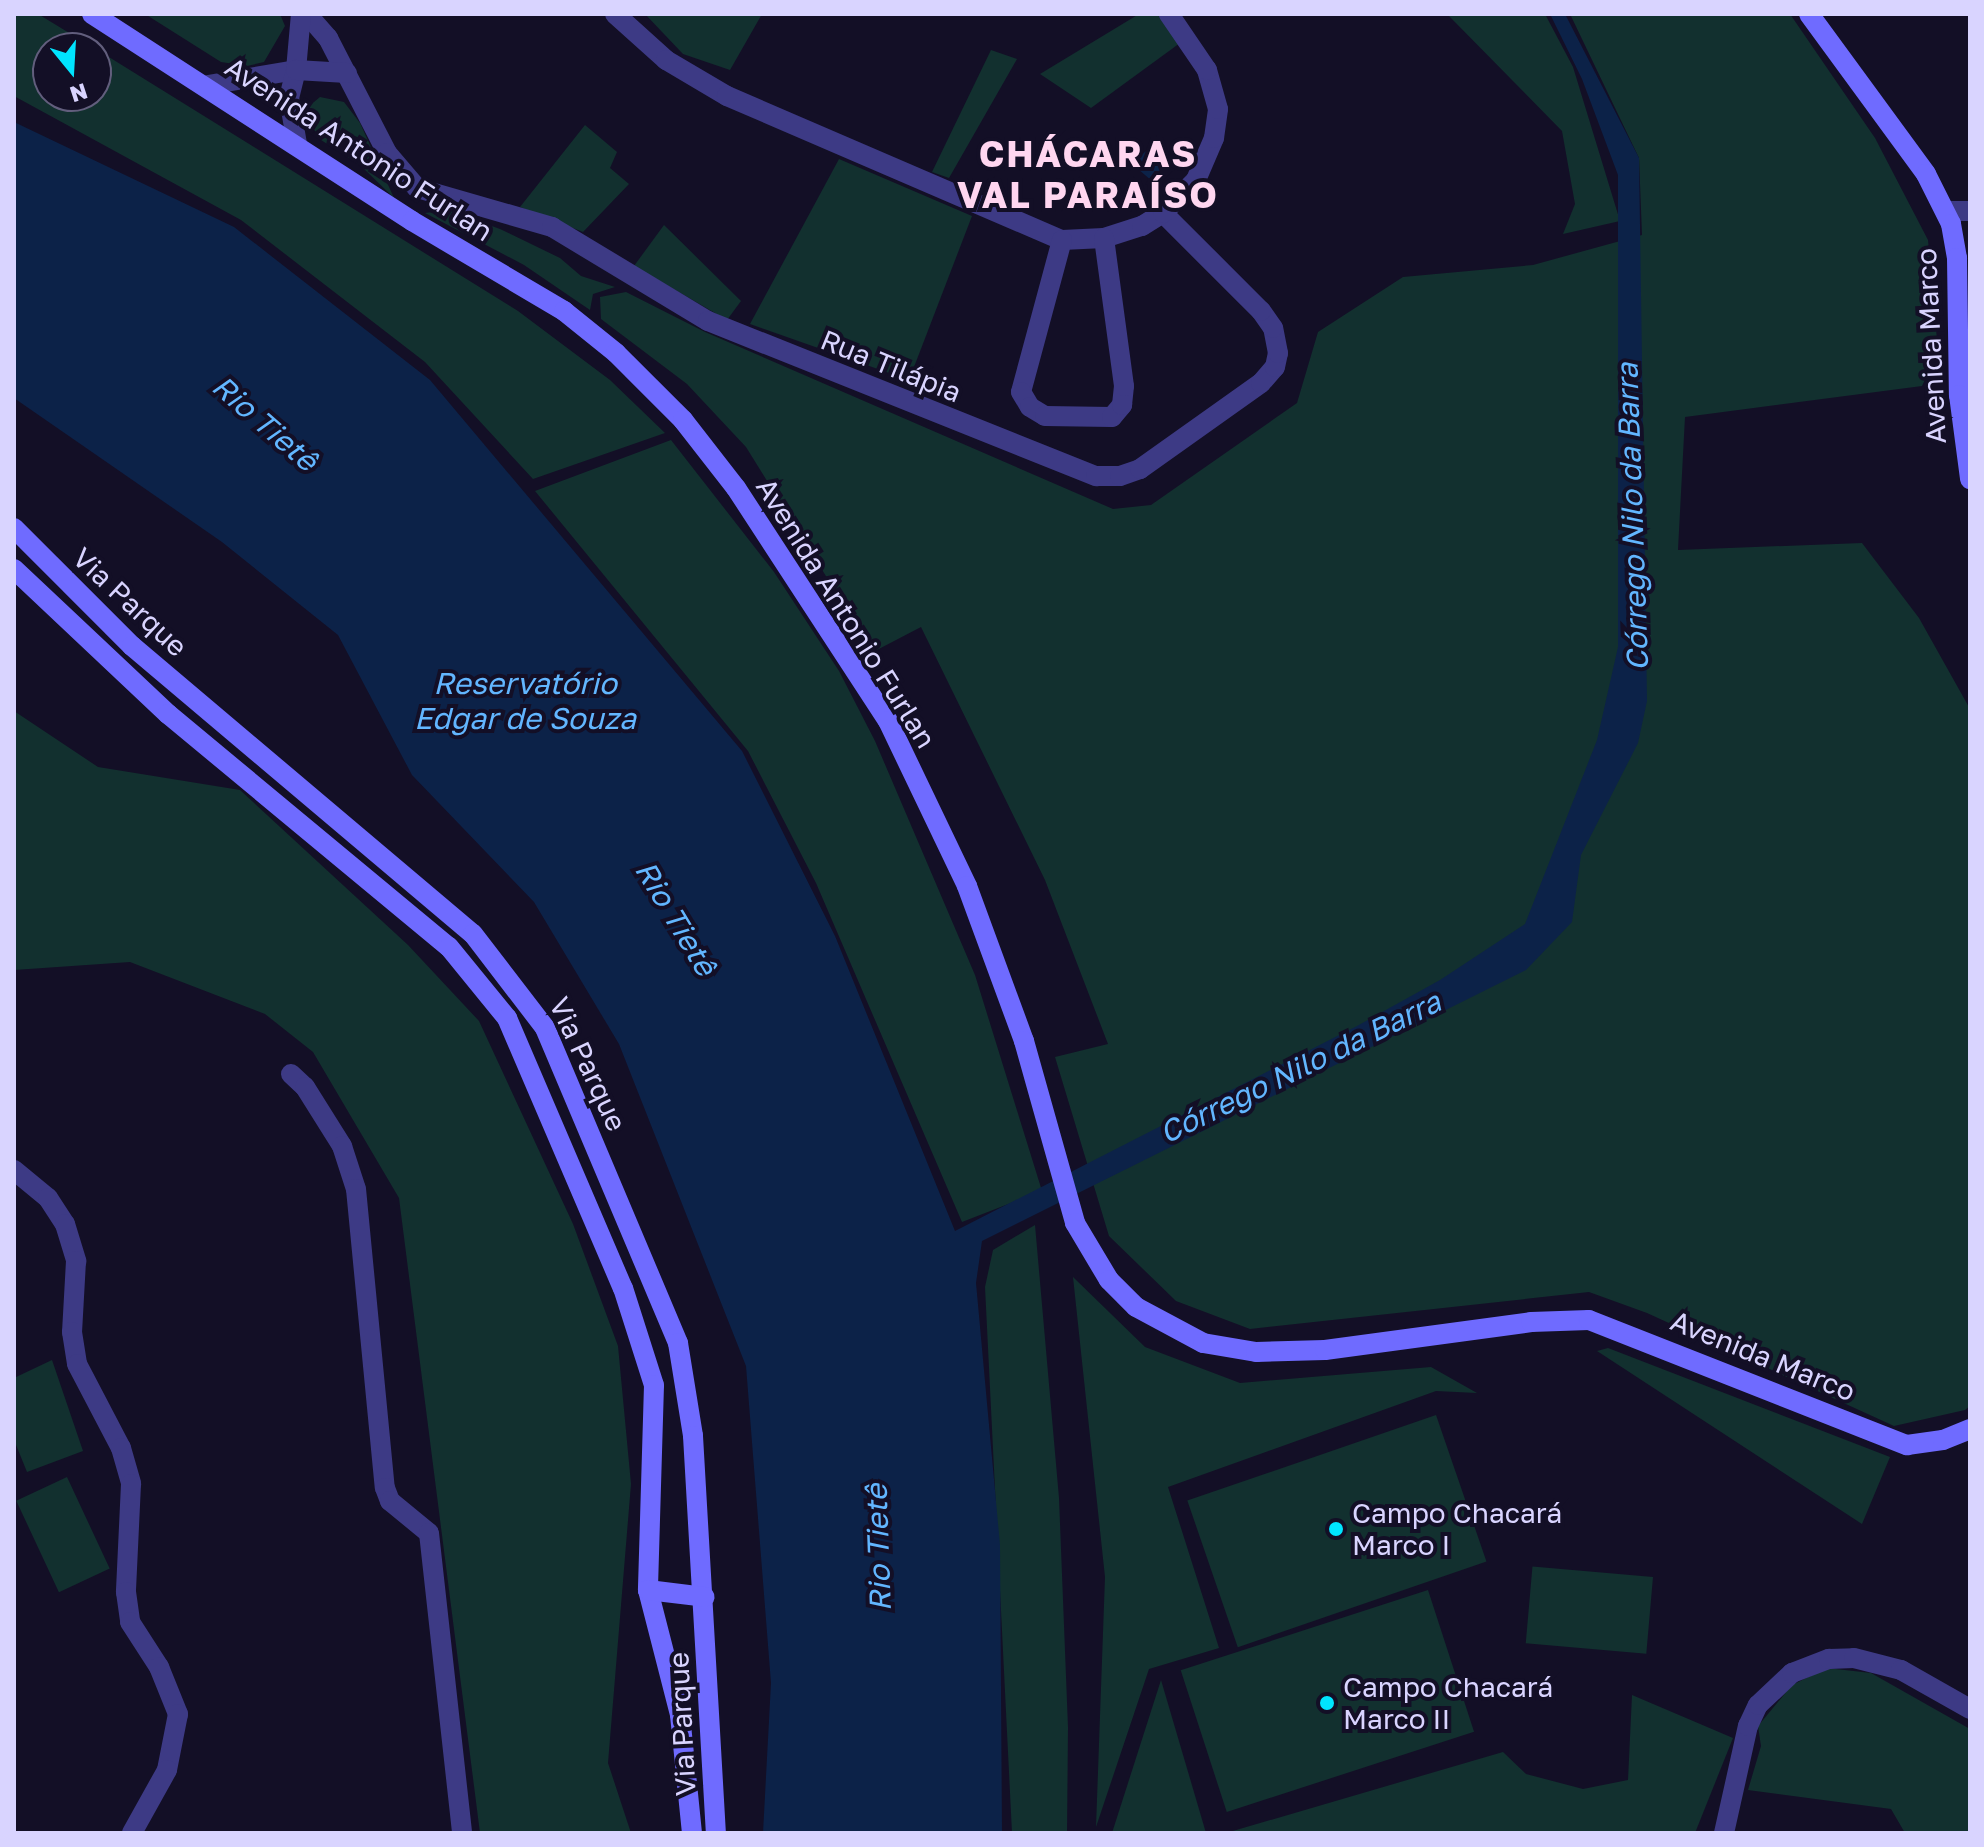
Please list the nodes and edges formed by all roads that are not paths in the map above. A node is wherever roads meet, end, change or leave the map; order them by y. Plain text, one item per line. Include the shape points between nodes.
1 (92, 14) edge
2 (301, 14) edge
3 (307, 14) edge
4 (615, 14) edge
5 (1169, 14) edge
6 (1809, 14) edge
7 (296, 70) junction
8 (347, 73) junction
9 (208, 85) junction
10 (297, 144) junction
11 (1946, 211) junction
12 (1970, 211) edge
13 (1163, 213) junction
14 (1104, 238) junction
15 (1062, 240) junction
16 (1970, 479) edge
17 (14, 528) edge
18 (14, 569) edge
19 (291, 1074) dead end
20 (14, 1170) edge
21 (1531, 1322) joint
22 (1970, 1429) edge
23 (648, 1590) junction
24 (705, 1597) junction
25 (1970, 1709) edge
26 (132, 1833) edge
27 (462, 1833) edge
28 (692, 1833) edge
29 (716, 1833) edge
30 (1724, 1833) edge

1 - 9 main road, Avenida Antonio Furlan
2 - 7 street
3 - 8 street, Rua Tilápia
4 - 15 street via 666,60 727,96
5 - 13 street via 1207,70 1218,109 1214,138 1196,180
6 - 11 main road, Avenida Marco via 1904,141
7 - 8 street
7 - 9 street
7 - 10 street via 289,98
8 - 13 street, Rua Tilápia via 387,153 417,188 552,227 708,321 1096,476 1140,469 1261,383 1275,367 1273,328 1261,311
9 - 10 main road, Avenida Antonio Furlan
10 - 21 main road, Avenida Antonio Furlan via 412,221 564,311 616,353 683,420 736,488 895,735 967,886 1024,1041 1075,1223 1109,1280 1136,1307 1203,1343 1256,1352 1325,1350
11 - 12 street
11 - 16 main road, Avenida Marco via 1957,258 1959,395
13 - 14 street
14 - 15 street
14 - 15 street via 1124,386 1122,405 1112,417 1045,416 1030,407 1021,392
17 - 24 main road, Via Parque via 132,646 473,934 545,1028 678,1343 693,1436
18 - 23 main road, Via Parque via 168,714 449,947 507,1018 645,1344 655,1424
19 - 27 street via 342,1146 356,1189 385,1488 390,1501 429,1533
20 - 26 street via 48,1198 65,1224 76,1261 72,1332 77,1364 121,1448 131,1484 126,1592 130,1622 159,1667 178,1714 167,1770
21 - 22 main road, Avenida Marco via 1589,1320 1616,1327 1907,1445 1943,1440
23 - 24 main road
23 - 28 main road, Via Parque via 680,1715
24 - 29 main road, Via Parque
25 - 30 street via 1901,1670 1854,1658 1829,1659 1792,1673 1758,1705 1748,1726

